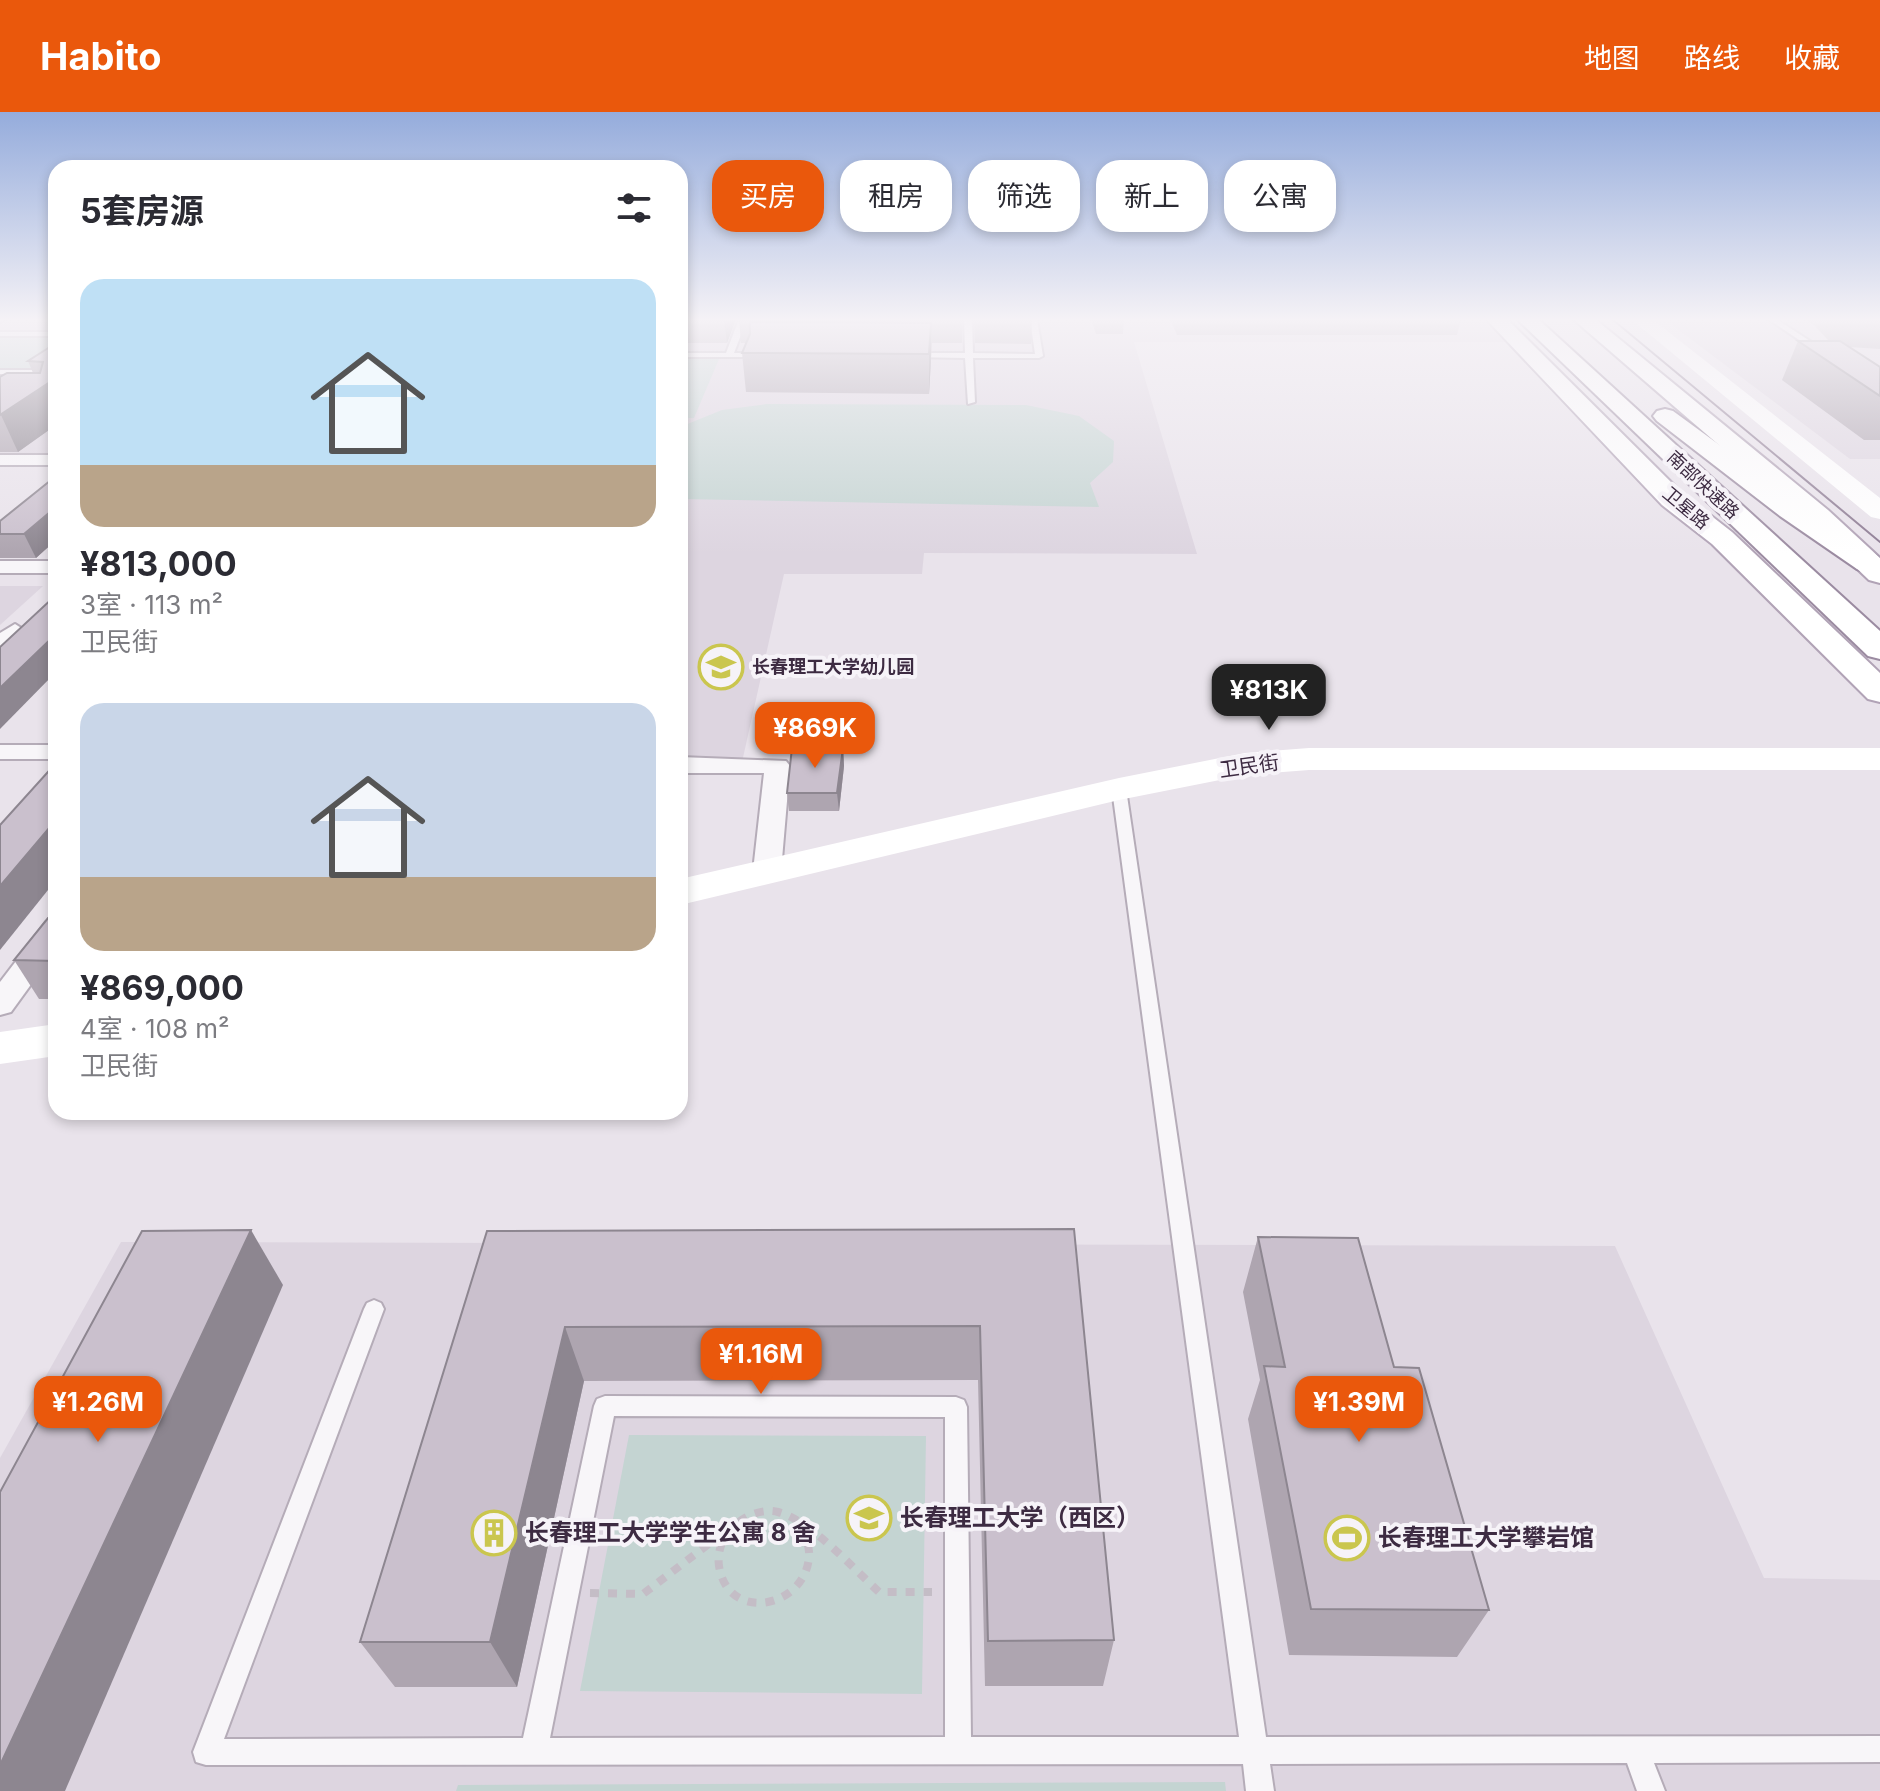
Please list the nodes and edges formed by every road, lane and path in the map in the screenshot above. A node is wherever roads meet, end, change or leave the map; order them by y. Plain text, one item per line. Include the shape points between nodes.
1 (971, 397) edge
2 (1573, 397) edge
3 (1622, 397) edge
4 (1629, 397) edge
5 (1676, 397) edge
6 (1739, 397) edge
7 (971, 402) dead end
8 (1659, 428) junction
9 (0, 460) edge
10 (48, 460) edge
11 (1880, 511) edge
12 (1722, 538) junction
13 (0, 567) edge
14 (48, 567) edge
15 (1864, 573) edge
16 (1876, 674) edge
17 (1880, 712) edge
18 (0, 752) edge
19 (48, 752) edge
20 (1880, 759) edge
21 (688, 765) edge
22 (1119, 789) junction
23 (767, 871) junction
24 (688, 890) edge
25 (48, 943) edge
26 (0, 1004) edge
27 (48, 1041) edge
28 (0, 1048) edge
29 (374, 1309) dead end
30 (734, 1525) junction
31 (802, 1527) junction
32 (958, 1592) junction
33 (566, 1593) junction
34 (1636, 1749) junction
35 (1880, 1749) edge
36 (958, 1750) junction
37 (1254, 1750) junction
38 (534, 1751) junction
39 (1260, 1791) edge
40 (1651, 1791) edge

1 - 7 lane
2 - 12 main road, 卫星路 via 1672,499
3 - 8 main road, 南部快速路
4 - 8 main road, 南部快速路
5 - 15 main road via 1818,516
6 - 11 street
8 - 12 main road via 1691,501
8 - 15 main road via 1726,460
8 - 16 main road, 南部快速路
9 - 10 street
12 - 16 main road, 卫星路 via 1810,623
13 - 14 street
16 - 17 main road
18 - 19 street
20 - 22 street, 卫民街 via 1309,759 1245,764
21 - 23 street via 777,766
22 - 23 street, 卫民街
22 - 37 lane
23 - 24 street, 卫民街
25 - 26 street
27 - 28 street
29 - 38 lane via 206,1752
30 - 31 path via 762,1511 791,1517
30 - 31 path via 718,1553 718,1568 731,1594 758,1605 773,1603 799,1585 810,1556
30 - 33 path via 643,1594
31 - 32 path via 879,1592
32 - 33 lane via 956,1407 605,1406
32 - 36 lane
33 - 38 lane
34 - 35 lane
34 - 37 lane
34 - 40 lane
36 - 37 lane
36 - 38 lane
37 - 39 lane

